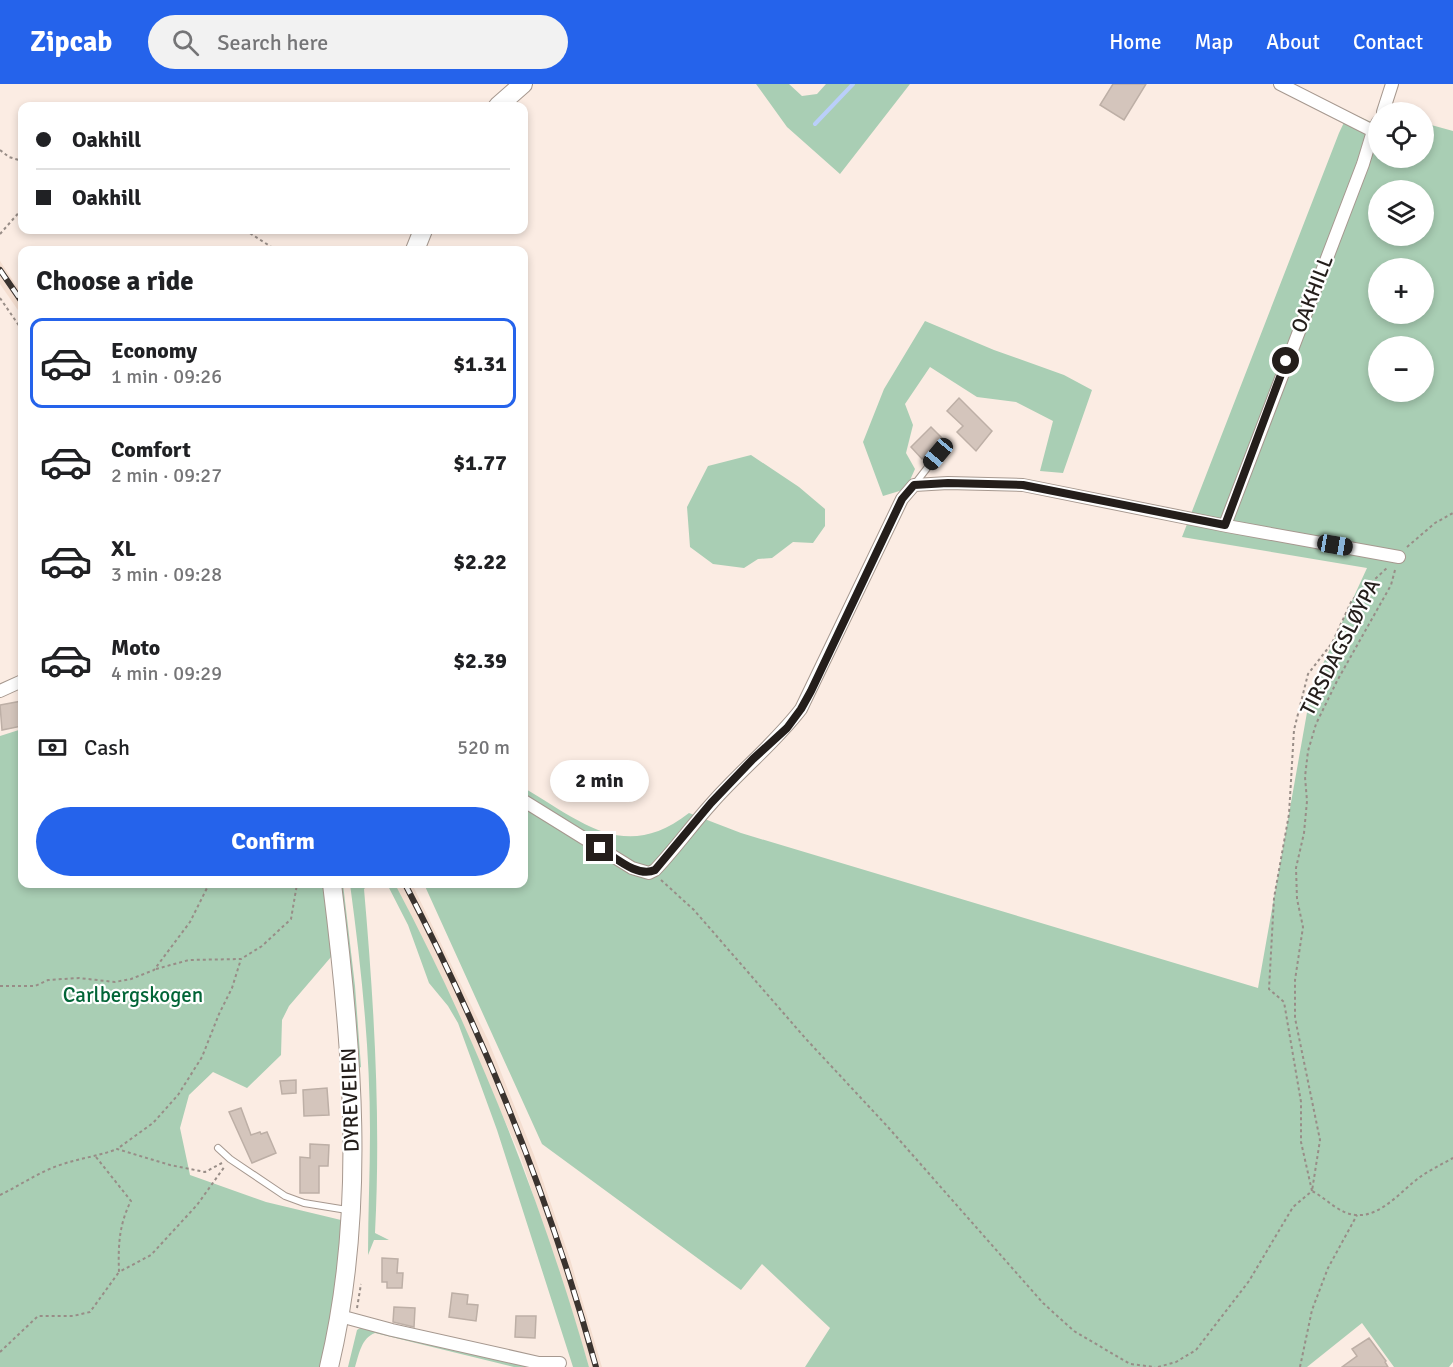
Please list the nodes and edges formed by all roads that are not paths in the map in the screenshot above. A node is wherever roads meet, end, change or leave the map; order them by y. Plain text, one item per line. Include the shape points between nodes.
1 (523, 84) edge
2 (1280, 84) edge
3 (1392, 84) edge
4 (503, 102) edge
5 (1386, 102) edge
6 (1368, 123) edge
7 (1368, 150) edge
8 (945, 447) dead end
9 (914, 485) junction
10 (1225, 525) junction
11 (1399, 557) road end
12 (18, 683) edge
13 (0, 691) edge
14 (528, 803) edge
15 (333, 888) edge
16 (218, 1148) dead end
17 (350, 1211) junction
18 (340, 1316) junction
19 (560, 1363) dead end
20 (329, 1367) edge

1 - 4 main road
2 - 6 street, OAKHILL
3 - 5 street
7 - 10 street, OAKHILL
8 - 9 lane
9 - 10 street via 1023,485
9 - 14 street via 902,499 801,709 787,728 711,803 655,870 649,873 632,868
10 - 11 street
12 - 13 street
15 - 17 main road, DYREVEIEN via 351,1074
16 - 17 lane via 285,1196
17 - 18 main road, DYREVEIEN
18 - 19 street via 539,1363
18 - 20 main road, DYREVEIEN

